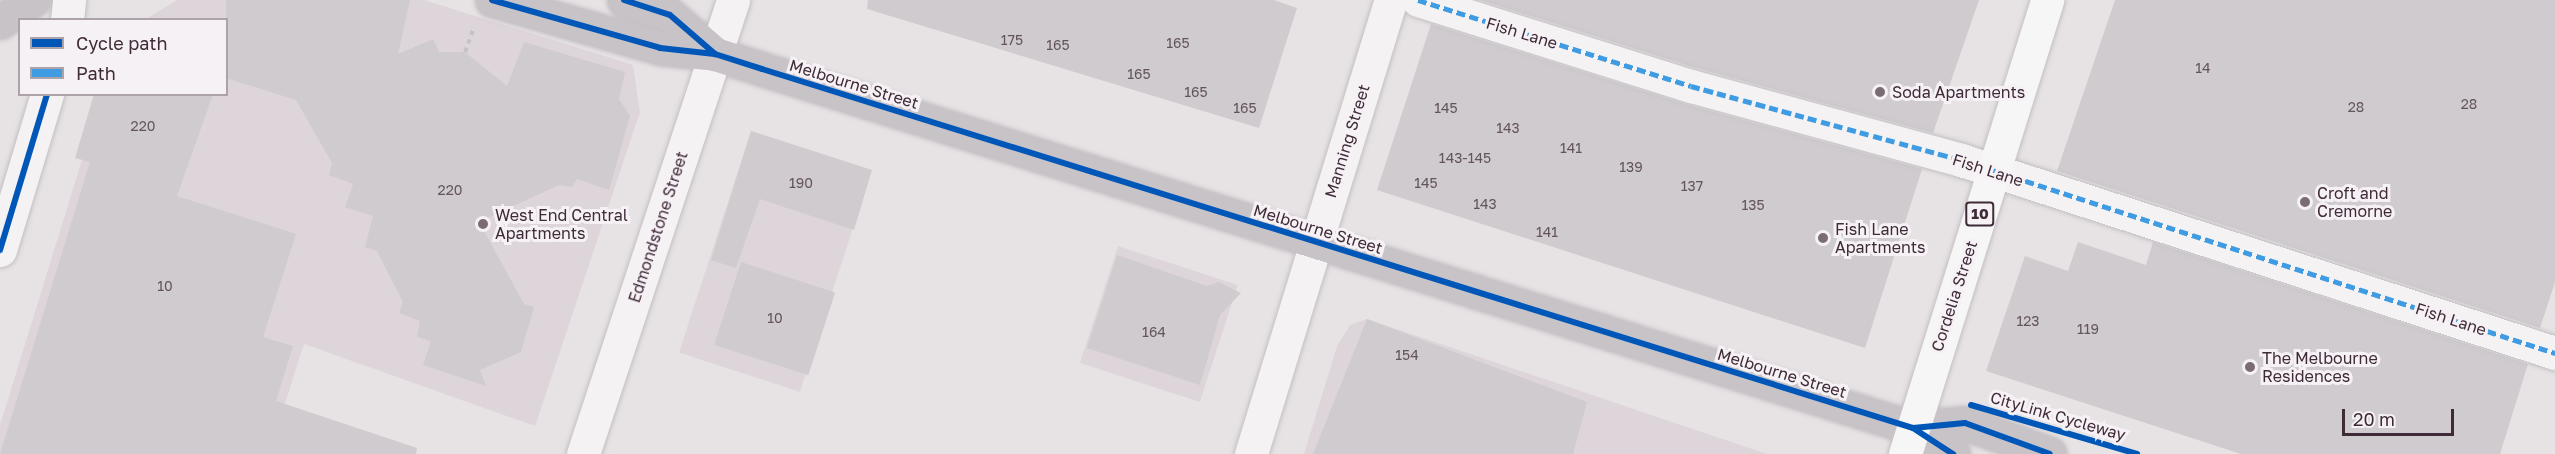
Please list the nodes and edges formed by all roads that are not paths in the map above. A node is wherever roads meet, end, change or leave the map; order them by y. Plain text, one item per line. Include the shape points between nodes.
1 (33, 0) edge
2 (69, 0) edge
3 (492, 0) edge
4 (624, 0) edge
5 (733, 0) edge
6 (1391, 0) edge
7 (1418, 0) edge
8 (2047, 0) edge
9 (67, 18) edge
10 (0, 22) edge
11 (715, 54) junction
12 (46, 96) edge
13 (1994, 172) junction
14 (1316, 242) junction
15 (0, 250) edge
16 (2555, 353) edge
17 (1909, 441) edge
18 (583, 454) edge
19 (1251, 454) edge
20 (1953, 454) edge
21 (2050, 454) edge

1 - 10 main road
2 - 9 street
3 - 11 main road, Melbourne Street via 660,48
4 - 11 main road, Melbourne Street via 670,15
5 - 11 street, Edmondstone Street
6 - 14 street, Manning Street
7 - 13 street, Fish Lane via 1691,87
8 - 13 main road, Cordelia Street / 10
11 - 14 main road, Melbourne Street
11 - 18 street, Edmondstone Street
12 - 15 street
13 - 16 street, Fish Lane
13 - 17 main road, Cordelia Street / 10
14 - 17 main road, Melbourne Street
14 - 19 street, Manning Street
17 - 20 main road, Melbourne Street
17 - 21 main road, Melbourne Street via 1965,423

